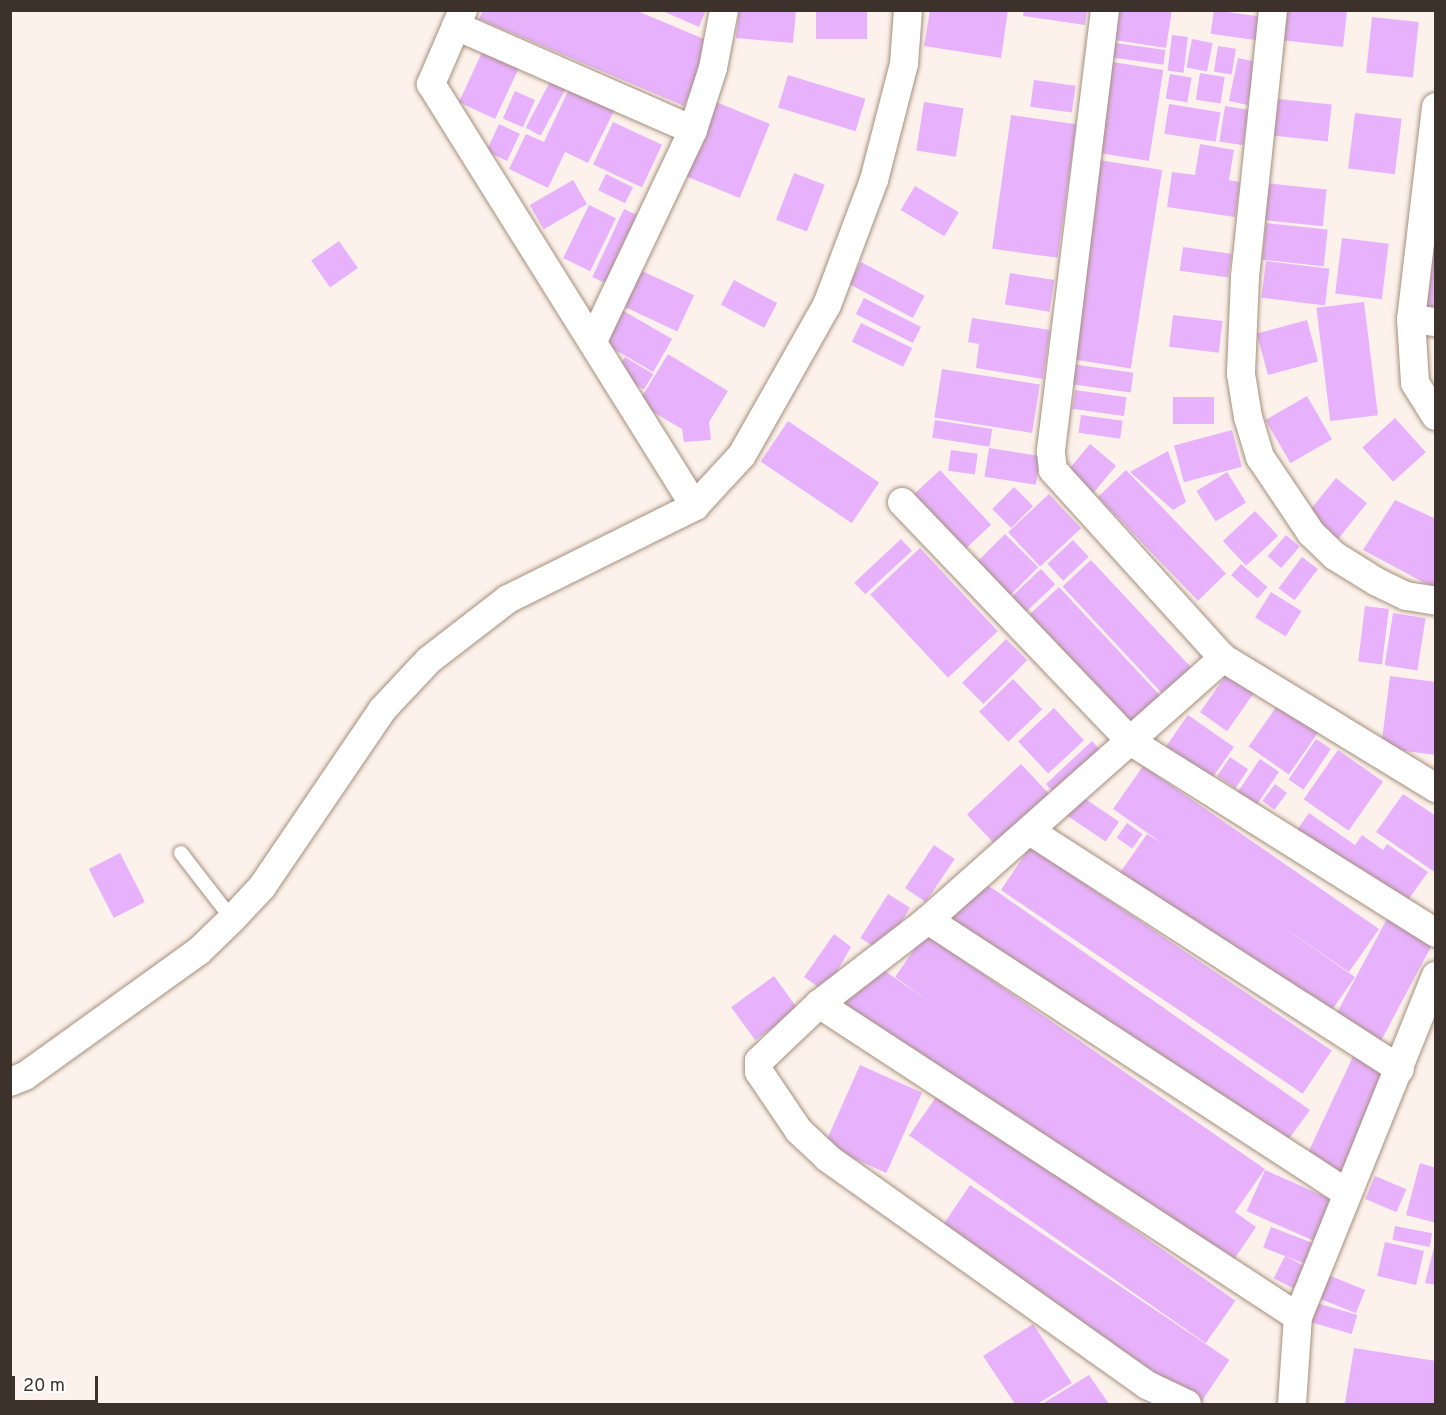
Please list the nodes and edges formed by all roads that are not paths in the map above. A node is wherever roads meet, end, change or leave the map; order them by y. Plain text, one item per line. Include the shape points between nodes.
1 (724, 10) edge
2 (908, 10) edge
3 (1105, 10) edge
4 (1273, 10) edge
5 (459, 18) edge
6 (1436, 107) edge
7 (693, 130) junction
8 (1423, 320) edge
9 (593, 341) junction
10 (1436, 416) edge
11 (902, 502) dead end
12 (695, 506) junction
13 (1436, 601) edge
14 (1223, 658) junction
15 (1130, 741) junction
16 (1436, 768) edge
17 (1403, 769) junction
18 (1436, 788) edge
19 (1030, 831) junction
20 (181, 853) dead end
21 (232, 920) junction
22 (928, 920) junction
23 (1436, 933) edge
24 (1436, 976) edge
25 (819, 1004) junction
26 (1400, 1069) junction
27 (10, 1082) edge
28 (1346, 1192) junction
29 (1298, 1317) junction
30 (1151, 1395) edge
31 (1187, 1404) edge
32 (1292, 1404) edge

1 - 7 street via 713,68
2 - 12 street via 904,64 874,180 827,305 742,455
3 - 14 street via 1051,452 1053,470
4 - 13 street via 1245,277 1241,374 1248,417 1260,458 1311,533 1335,556 1377,582 1406,596
5 - 7 street
5 - 9 street via 431,84
6 - 8 street
7 - 9 street
8 - 10 street via 1415,383
9 - 12 street
11 - 15 street
12 - 21 street via 507,599 429,660 383,709 262,887
14 - 15 street
14 - 17 street
15 - 19 street
15 - 23 street
16 - 17 street
17 - 18 street
19 - 22 street
19 - 26 street
20 - 21 lane
21 - 27 street via 199,951 25,1076
22 - 25 street
22 - 28 street
24 - 26 street
25 - 29 street
25 - 30 street via 759,1061 759,1072 799,1131 828,1158
26 - 28 street
28 - 29 street
29 - 32 street
30 - 31 street

